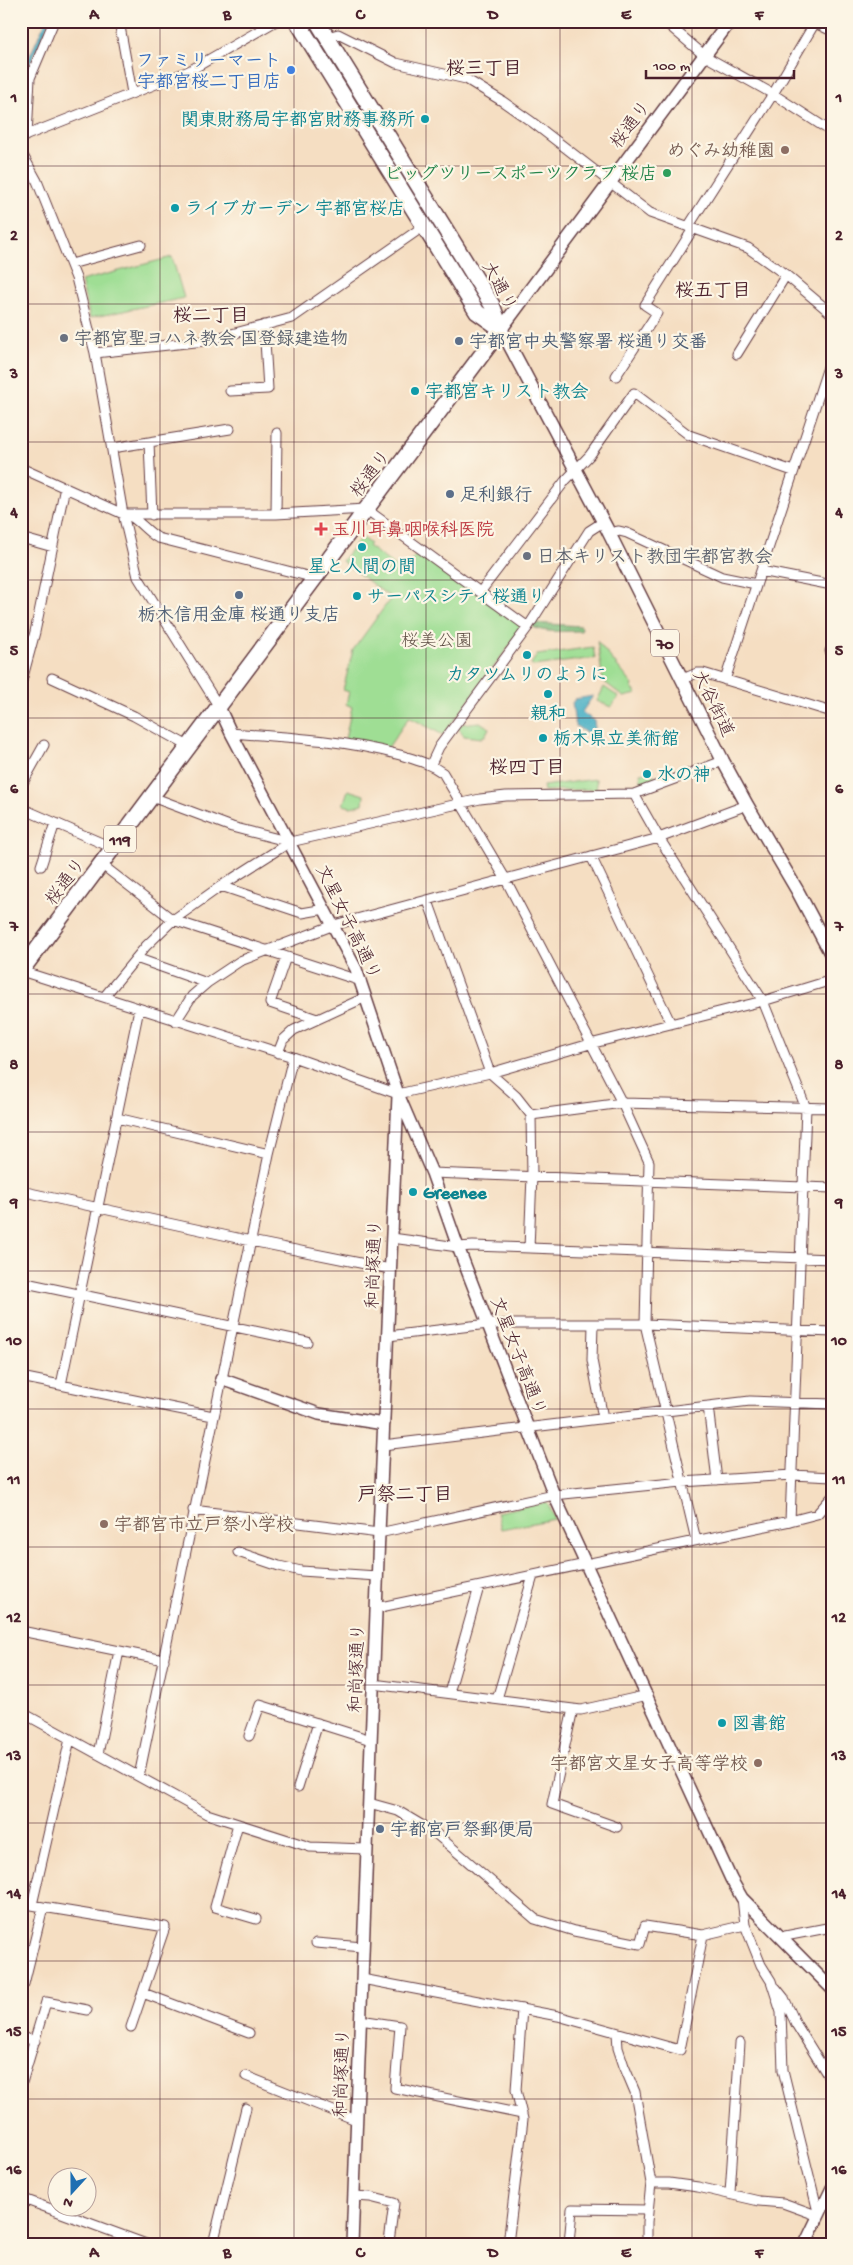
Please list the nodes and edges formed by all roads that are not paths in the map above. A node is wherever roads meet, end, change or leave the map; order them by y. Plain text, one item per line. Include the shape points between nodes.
1 (54, 21) edge
2 (119, 21) edge
3 (276, 21) edge
4 (297, 21) edge
5 (317, 21) edge
6 (664, 21) edge
7 (730, 21) edge
8 (816, 22) edge
9 (832, 31) edge
10 (327, 37) junction
11 (705, 56) junction
12 (132, 93) junction
13 (773, 94) junction
14 (832, 132) edge
15 (24, 137) edge
16 (21, 152) edge
17 (610, 182) junction
18 (424, 226) junction
19 (690, 228) junction
20 (141, 245) dead end
21 (71, 264) junction
22 (786, 275) junction
23 (832, 314) edge
24 (264, 325) junction
25 (501, 329) junction
26 (95, 353) junction
27 (737, 354) dead end
28 (832, 355) edge
29 (616, 376) dead end
30 (230, 391) dead end
31 (230, 429) dead end
32 (277, 433) dead end
33 (149, 442) junction
34 (112, 448) junction
35 (21, 468) edge
36 (576, 471) junction
37 (793, 471) junction
38 (65, 487) junction
39 (366, 509) junction
40 (123, 514) junction
41 (276, 514) junction
42 (152, 515) junction
43 (606, 528) junction
44 (21, 538) edge
45 (53, 547) junction
46 (760, 571) junction
47 (315, 578) junction
48 (756, 584) junction
49 (832, 585) edge
50 (481, 591) junction
51 (528, 627) junction
52 (52, 678) dead end
53 (683, 679) junction
54 (725, 680) junction
55 (21, 684) edge
56 (219, 707) junction
57 (832, 712) edge
58 (231, 733) junction
59 (44, 746) dead end
60 (190, 747) junction
61 (723, 761) junction
62 (431, 764) junction
63 (21, 786) edge
64 (634, 794) junction
65 (152, 797) junction
66 (461, 804) junction
67 (746, 805) junction
68 (21, 808) edge
69 (55, 823) junction
70 (659, 838) junction
71 (290, 842) junction
72 (113, 848) junction
73 (591, 856) junction
74 (101, 864) junction
75 (41, 866) dead end
76 (505, 878) junction
77 (221, 886) junction
78 (428, 901) junction
79 (325, 909) junction
80 (173, 920) junction
81 (334, 925) junction
82 (267, 951) junction
83 (832, 956) edge
84 (286, 957) junction
85 (136, 958) junction
86 (21, 971) edge
87 (832, 980) edge
88 (361, 981) junction
89 (208, 983) junction
90 (104, 997) junction
91 (366, 998) junction
92 (763, 1001) junction
93 (139, 1009) junction
94 (316, 1020) junction
95 (176, 1021) junction
96 (671, 1024) junction
97 (590, 1044) junction
98 (278, 1053) junction
99 (293, 1058) junction
100 (490, 1073) junction
101 (398, 1094) junction
102 (622, 1103) junction
103 (806, 1108) junction
104 (832, 1108) edge
105 (531, 1114) junction
106 (117, 1118) junction
107 (269, 1154) junction
108 (432, 1172) junction
109 (532, 1176) junction
110 (650, 1180) junction
111 (802, 1187) junction
112 (832, 1188) edge
113 (21, 1191) edge
114 (97, 1208) junction
115 (392, 1238) junction
116 (252, 1241) junction
117 (458, 1247) junction
118 (530, 1248) junction
119 (647, 1252) junction
120 (800, 1257) junction
121 (832, 1259) edge
122 (390, 1269) junction
123 (21, 1282) edge
124 (80, 1293) junction
125 (488, 1324) junction
126 (593, 1324) junction
127 (645, 1324) junction
128 (233, 1327) junction
129 (797, 1331) junction
130 (832, 1332) edge
131 (388, 1336) junction
132 (307, 1342) dead end
133 (21, 1377) edge
134 (221, 1379) junction
135 (61, 1386) junction
136 (795, 1402) junction
137 (832, 1404) edge
138 (708, 1406) junction
139 (665, 1411) junction
140 (214, 1416) junction
141 (603, 1418) junction
142 (384, 1424) junction
143 (528, 1428) junction
144 (383, 1445) junction
145 (792, 1475) junction
146 (832, 1476) edge
147 (717, 1480) junction
148 (682, 1482) junction
149 (554, 1495) junction
150 (832, 1497) edge
151 (193, 1510) junction
152 (790, 1522) junction
153 (378, 1533) junction
154 (696, 1540) junction
155 (238, 1552) dead end
156 (586, 1565) junction
157 (377, 1576) junction
158 (534, 1576) junction
159 (479, 1587) junction
160 (376, 1608) junction
161 (21, 1631) edge
162 (119, 1651) junction
163 (164, 1660) junction
164 (373, 1684) junction
165 (449, 1693) junction
166 (648, 1695) junction
167 (498, 1699) junction
168 (573, 1709) junction
169 (21, 1712) edge
170 (318, 1723) junction
171 (249, 1736) dead end
172 (70, 1738) junction
173 (371, 1740) junction
174 (98, 1754) junction
175 (139, 1776) junction
176 (298, 1787) dead end
177 (368, 1803) junction
178 (238, 1824) junction
179 (617, 1827) dead end
180 (366, 1849) junction
181 (742, 1898) junction
182 (21, 1903) edge
183 (32, 1905) junction
184 (43, 1907) junction
185 (256, 1919) dead end
186 (745, 1925) junction
187 (832, 1927) edge
188 (702, 1935) junction
189 (780, 1937) junction
190 (316, 1943) dead end
191 (363, 1947) junction
192 (362, 1979) junction
193 (771, 1981) junction
194 (21, 1985) edge
195 (832, 1989) edge
196 (143, 1993) junction
197 (522, 2009) junction
198 (87, 2010) dead end
199 (360, 2020) junction
200 (131, 2027) dead end
201 (249, 2033) dead end
202 (617, 2033) junction
203 (21, 2037) edge
204 (35, 2040) junction
205 (740, 2043) dead end
206 (246, 2076) dead end
207 (832, 2082) edge
208 (21, 2086) edge
209 (246, 2108) dead end
210 (522, 2114) junction
211 (356, 2120) junction
212 (651, 2183) junction
213 (832, 2188) edge
214 (730, 2193) junction
215 (354, 2196) junction
216 (21, 2198) edge
217 (648, 2210) junction
218 (819, 2216) junction
219 (389, 2242) dead end
220 (146, 2244) edge
221 (213, 2244) edge
222 (352, 2244) edge
223 (508, 2244) edge
224 (569, 2244) edge
225 (647, 2244) edge
226 (805, 2244) edge

1 - 15 street via 30,78
2 - 12 street
3 - 12 street via 189,71
4 - 18 highway, 大通り
5 - 10 highway, 大通り
6 - 11 street
7 - 11 main road, 桜通り
8 - 9 street
8 - 13 street
10 - 17 street via 338,34 396,63 466,79 524,117
10 - 25 highway, 大通り via 492,305
11 - 13 street
11 - 17 main road, 桜通り
12 - 15 street
13 - 14 street
13 - 19 street
16 - 21 street via 37,181
17 - 19 street via 650,213
17 - 25 main road, 桜通り
18 - 24 street via 312,306 292,318
18 - 25 highway, 大通り via 478,312
19 - 22 street via 748,248
19 - 29 street via 645,305 657,313
20 - 21 street
21 - 26 street
22 - 23 street
22 - 27 street
24 - 26 street via 205,341
24 - 30 street via 268,389
25 - 36 main road, 大谷街道 / 70
25 - 39 highway, 桜通り / 119
26 - 34 street
28 - 37 street
31 - 33 street
32 - 41 street
33 - 34 street
33 - 42 street
34 - 40 street
35 - 38 street
36 - 37 street via 634,393 689,435
36 - 43 main road, 大谷街道 / 70
36 - 50 street
37 - 46 street
38 - 40 street
38 - 45 street
39 - 41 street
39 - 47 highway, 桜通り / 119
39 - 50 street
40 - 42 street
40 - 47 street via 130,516 147,532 165,540
40 - 56 street via 138,577
41 - 42 street
43 - 48 street via 627,533 722,577
43 - 51 street via 589,531
43 - 53 main road, 大谷街道 / 70
44 - 45 street
45 - 55 street
46 - 48 street
46 - 49 street
47 - 56 highway, 桜通り / 119
48 - 54 street
50 - 51 street
51 - 62 street via 439,747
52 - 60 street via 134,716
53 - 54 street via 703,673
53 - 61 main road, 大谷街道 / 70
54 - 57 street
56 - 58 street, 文星女子高通り
56 - 60 highway, 桜通り / 119
58 - 62 street via 334,741
58 - 71 street, 文星女子高通り
59 - 63 street
60 - 65 highway, 桜通り / 119
61 - 64 street
61 - 67 main road, 大谷街道 / 70
62 - 66 street via 443,773
64 - 66 street via 506,796
64 - 70 street
65 - 71 street via 232,827
65 - 72 highway, 桜通り / 119
66 - 71 street
66 - 76 street
67 - 70 street
67 - 83 main road, 大谷街道 / 70
68 - 69 street
69 - 72 street
69 - 75 street
70 - 73 street
70 - 92 street
71 - 77 street
71 - 79 street, 文星女子高通り
72 - 74 highway, 桜通り / 119
73 - 76 street
73 - 96 street
74 - 80 street
74 - 86 highway, 桜通り / 119
76 - 78 street
76 - 97 street
77 - 79 street via 302,913
77 - 80 street
78 - 81 street
78 - 100 street
79 - 81 street, 文星女子高通り
80 - 82 street
80 - 85 street
81 - 82 street
81 - 88 street, 文星女子高通り
82 - 84 street
82 - 89 street via 240,961
84 - 88 street
84 - 94 street via 270,1003
85 - 89 street
85 - 90 street
86 - 90 street
87 - 92 street
88 - 91 street, 文星女子高通り
89 - 95 street via 192,996
90 - 93 street
91 - 94 street
91 - 101 street, 文星女子高通り
92 - 96 street
92 - 103 street
93 - 95 street
93 - 106 street
94 - 98 street via 288,1034
95 - 98 street
96 - 97 street
97 - 100 street
97 - 102 street
98 - 99 street
99 - 101 street
99 - 107 street
100 - 101 street
100 - 105 street
101 - 108 street, 文星女子高通り
101 - 115 street, 和尚塚通り
102 - 103 street
102 - 105 street
102 - 110 street via 649,1162
103 - 104 street
103 - 111 street
105 - 109 street
106 - 107 street
106 - 114 street
107 - 116 street
108 - 109 street
108 - 117 street, 文星女子高通り
109 - 110 street
109 - 118 street
110 - 111 street
110 - 119 street
111 - 112 street
111 - 120 street
113 - 114 street
114 - 116 street
114 - 124 street
115 - 117 street
115 - 122 street, 和尚塚通り
116 - 122 street
116 - 128 street
117 - 118 street
117 - 125 street, 文星女子高通り
118 - 119 street
119 - 120 street
119 - 127 street
120 - 121 street
120 - 129 street
122 - 131 street, 和尚塚通り
123 - 124 street
124 - 128 street
124 - 135 street
125 - 126 street
125 - 131 street
125 - 143 street, 文星女子高通り
126 - 127 street
126 - 141 street via 592,1360
127 - 129 street
127 - 139 street
128 - 132 street
128 - 134 street
129 - 130 street
129 - 136 street
131 - 142 street, 和尚塚通り
133 - 135 street
134 - 140 street
134 - 142 street via 319,1414
135 - 140 street
136 - 137 street
136 - 138 street via 750,1401
136 - 145 street
138 - 139 street
138 - 147 street
139 - 141 street
139 - 148 street
140 - 151 street
141 - 143 street
142 - 144 street, 和尚塚通り
143 - 144 street
143 - 149 street, 文星女子高通り
144 - 153 street, 和尚塚通り
145 - 146 street
145 - 147 street
145 - 152 street
147 - 148 street
148 - 149 street
148 - 154 street
149 - 153 street
149 - 156 street, 文星女子高通り
150 - 152 street via 817,1514
151 - 153 street
151 - 163 street
152 - 154 street
153 - 157 street, 和尚塚通り
154 - 156 street
155 - 157 street via 301,1571
156 - 158 street
156 - 166 street, 文星女子高通り
157 - 160 street, 和尚塚通り
158 - 159 street
158 - 167 street
159 - 160 street
159 - 165 street
160 - 164 street, 和尚塚通り
161 - 162 street
162 - 163 street
162 - 174 street
163 - 175 street
164 - 165 street
164 - 173 street, 和尚塚通り
165 - 167 street
166 - 168 street
166 - 181 street, 文星女子高通り
167 - 168 street
168 - 179 street via 552,1804
169 - 172 street
170 - 171 street via 260,1705
170 - 173 street
170 - 176 street
172 - 174 street
172 - 183 street
173 - 177 street, 和尚塚通り
174 - 175 street
175 - 178 street via 207,1814
177 - 180 street, 和尚塚通り
177 - 188 street via 398,1811 435,1833 535,1919 574,1931 640,1944 645,1926
178 - 180 street via 310,1847
178 - 185 street via 215,1907
180 - 191 street, 和尚塚通り
181 - 186 street
181 - 189 street, 文星女子高通り
182 - 183 street
183 - 184 street
184 - 194 street via 24,1984
184 - 196 street via 165,1927
186 - 188 street
186 - 193 street
187 - 189 street
188 - 202 street via 680,2050
189 - 195 street, 文星女子高通り
190 - 191 street
191 - 192 street, 和尚塚通り
192 - 197 street
192 - 199 street, 和尚塚通り
193 - 207 street
193 - 218 street via 781,2012 783,2070
196 - 200 street
196 - 201 street
197 - 202 street
197 - 210 street via 516,2090
198 - 204 street via 46,2002
199 - 210 street via 400,2026 395,2088
199 - 211 street, 和尚塚通り
202 - 212 street via 621,2057 635,2092
203 - 204 street
204 - 208 street
205 - 214 street
206 - 211 street
209 - 221 street
210 - 223 street
211 - 215 street, 和尚塚通り
212 - 214 street
212 - 217 street
213 - 218 street
214 - 218 street via 783,2203
215 - 219 street via 394,2202
215 - 222 street, 和尚塚通り
216 - 220 street
217 - 224 street via 572,2210
217 - 225 street
218 - 226 street

